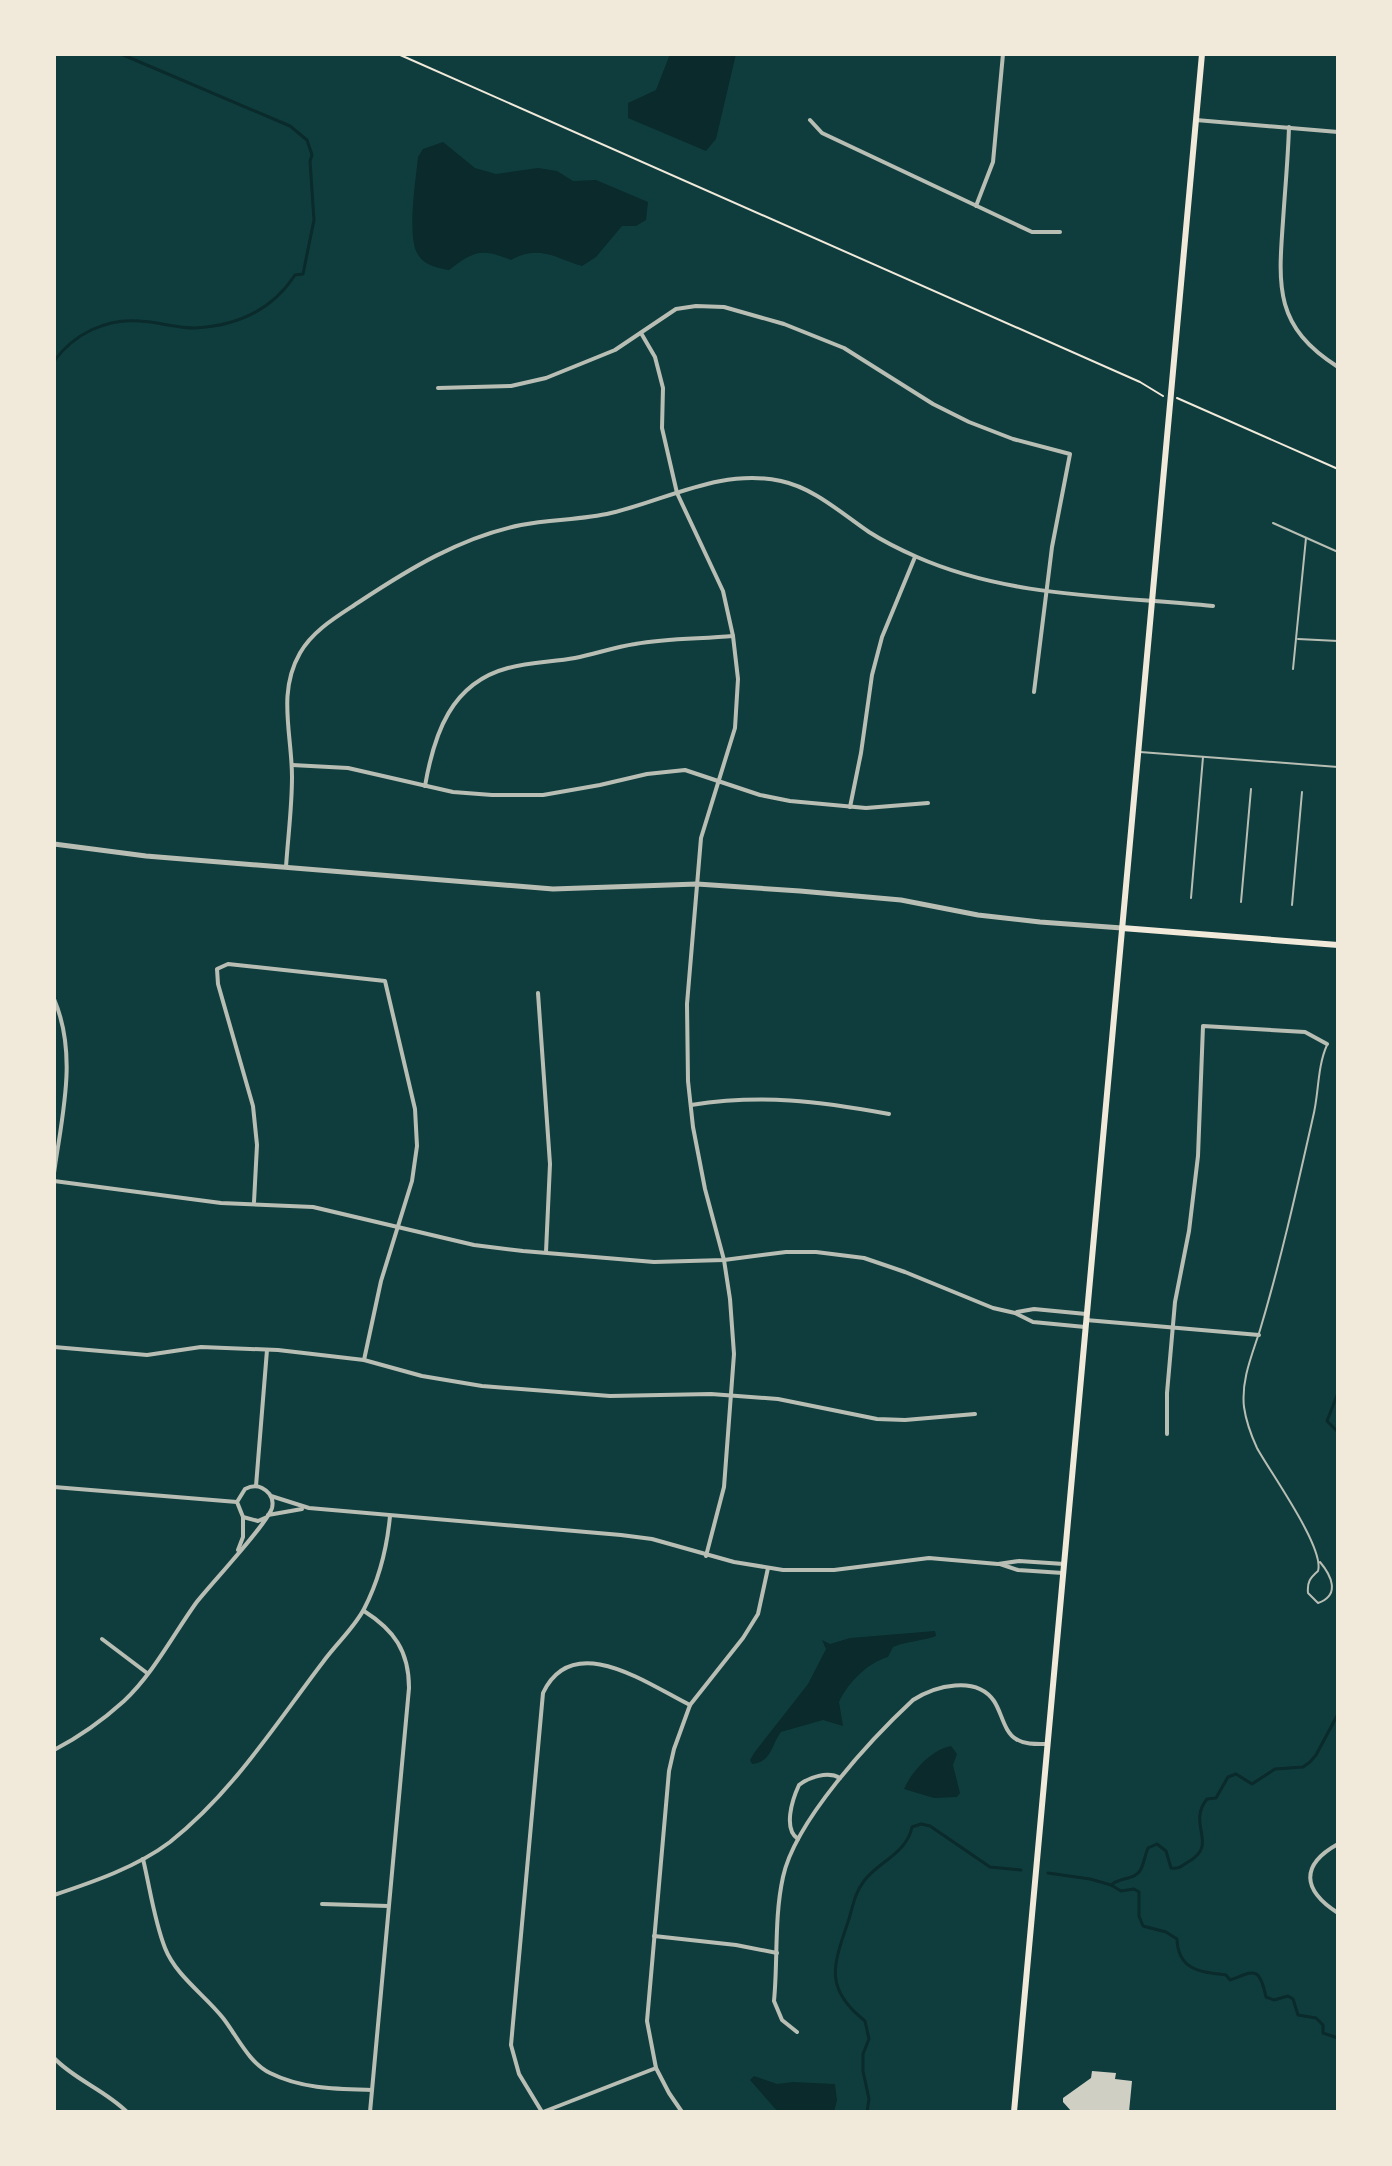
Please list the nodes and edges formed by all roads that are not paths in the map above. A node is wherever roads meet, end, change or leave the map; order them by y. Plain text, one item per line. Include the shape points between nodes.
1 (1003, 54) edge
2 (1202, 54) edge
3 (810, 120) dead end
4 (1196, 120) junction
5 (1289, 127) junction
6 (1338, 132) edge
7 (976, 206) junction
8 (1060, 232) dead end
9 (641, 333) junction
10 (1338, 367) edge
11 (438, 388) dead end
12 (677, 493) junction
13 (1273, 523) dead end
14 (1306, 538) junction
15 (1338, 552) edge
16 (915, 557) junction
17 (1047, 591) junction
18 (1152, 600) junction
19 (1213, 606) dead end
20 (733, 636) junction
21 (1296, 638) junction
22 (1338, 641) edge
23 (1293, 669) dead end
24 (1034, 692) dead end
25 (1138, 752) junction
26 (1203, 757) junction
27 (292, 765) junction
28 (1338, 767) edge
29 (719, 780) junction
30 (425, 786) junction
31 (1251, 789) dead end
32 (1302, 792) dead end
33 (928, 803) dead end
34 (850, 807) junction
35 (54, 844) edge
36 (286, 867) junction
37 (697, 884) junction
38 (1191, 898) dead end
39 (1241, 902) dead end
40 (1292, 905) dead end
41 (1122, 928) junction
42 (1338, 945) edge
43 (538, 993) dead end
44 (54, 999) edge
45 (1327, 1044) joint
46 (691, 1105) junction
47 (889, 1114) dead end
48 (54, 1173) edge
49 (54, 1181) edge
50 (254, 1203) junction
51 (397, 1226) junction
52 (546, 1252) junction
53 (724, 1260) junction
54 (1015, 1313) junction
55 (1086, 1321) junction
56 (1172, 1327) junction
57 (1259, 1335) junction
58 (54, 1347) edge
59 (267, 1350) junction
60 (364, 1360) junction
61 (732, 1395) junction
62 (975, 1414) dead end
63 (1167, 1434) dead end
64 (256, 1486) junction
65 (54, 1487) edge
66 (271, 1496) junction
67 (237, 1502) junction
68 (309, 1508) junction
69 (268, 1516) junction
70 (390, 1516) junction
71 (243, 1517) junction
72 (237, 1552) junction
73 (706, 1556) junction
74 (1320, 1562) junction
75 (998, 1564) junction
76 (1064, 1564) junction
77 (768, 1568) junction
78 (1063, 1573) junction
79 (364, 1610) junction
80 (102, 1639) dead end
81 (147, 1673) junction
82 (690, 1705) junction
83 (1047, 1744) junction
84 (54, 1750) edge
85 (840, 1778) junction
86 (798, 1839) junction
87 (1338, 1844) edge
88 (143, 1859) junction
89 (54, 1895) edge
90 (322, 1904) dead end
91 (388, 1906) junction
92 (1338, 1913) edge
93 (654, 1936) junction
94 (777, 1953) junction
95 (797, 2032) dead end
96 (54, 2058) edge
97 (656, 2068) junction
98 (372, 2090) junction
99 (127, 2112) edge
100 (370, 2112) edge
101 (543, 2112) edge
102 (682, 2112) edge
103 (1014, 2112) edge

1 - 7 street via 993,162
2 - 4 main road
3 - 7 street via 822,133
4 - 5 street
4 - 18 main road
5 - 6 street
5 - 10 street via 1281,291 1299,334
7 - 8 street via 1032,232
9 - 11 street via 601,357 546,378 511,386
9 - 12 street via 655,357 663,388 662,428
9 - 17 street via 676,309 724,307 844,348 969,422 1070,454
12 - 16 street via 720,480 784,481 812,492
12 - 20 street via 723,591
12 - 27 street via 609,514 521,525 472,539 425,560 323,626 300,652 287,686
13 - 14 lane
14 - 15 lane
14 - 21 lane
16 - 17 street via 955,572
16 - 34 street via 875,662
17 - 18 street
17 - 24 street
18 - 19 street
18 - 25 main road
20 - 29 street via 738,704
20 - 30 street via 637,643 494,673 460,698 440,725
21 - 22 lane
21 - 23 lane
25 - 26 lane
25 - 41 main road
26 - 28 lane
26 - 38 lane
27 - 30 street via 348,768
27 - 36 street
29 - 30 street via 672,770 543,795
29 - 34 street via 760,795
29 - 37 street via 701,838
31 - 39 lane
32 - 40 lane
33 - 34 street
35 - 36 street
36 - 37 street via 553,889
37 - 41 street via 901,900 978,915
37 - 46 street via 687,1015
41 - 42 main road
41 - 55 main road
43 - 52 street via 550,1164
44 - 48 street via 66,1041 68,1076
45 - 56 street via 1305,1032 1203,1026 1197,1168
45 - 57 lane via 1280,1263
46 - 47 street via 766,1098
46 - 53 street
49 - 50 street
50 - 51 street via 313,1207
50 - 51 street via 253,1106 218,984 217,969 228,964 385,981 415,1109 417,1146
51 - 52 street via 474,1245
51 - 60 street
52 - 53 street via 654,1262
53 - 54 street via 786,1252 864,1258
53 - 61 street via 733,1329
54 - 55 street via 1034,1309
54 - 55 street via 1033,1322
55 - 56 street
55 - 76 main road
56 - 57 street
56 - 63 street
57 - 74 lane via 1244,1386 1246,1419
58 - 59 street via 147,1355 201,1347
59 - 60 street
59 - 64 street
60 - 61 street via 482,1386 610,1396
61 - 62 street via 808,1403 877,1419
61 - 73 street via 724,1487
64 - 66 street
64 - 67 street via 245,1489
65 - 67 street
66 - 68 street
66 - 69 street
67 - 71 street
68 - 69 street
68 - 70 street
69 - 71 street via 258,1521
69 - 72 street
70 - 73 street via 621,1535
70 - 79 street via 387,1548
71 - 72 street
72 - 81 street
73 - 77 street
74 - 74 lane via 1307,1585 1318,1603 1326,1600 1333,1585
75 - 76 street
75 - 77 street via 929,1558 834,1570
75 - 78 street
76 - 78 main road
77 - 82 street via 752,1626
78 - 83 main road
79 - 88 street via 240,1775 205,1812
79 - 91 street via 394,1635 409,1670
80 - 81 street
81 - 84 street via 125,1700
82 - 93 street via 669,1771
82 - 101 street via 630,1674 591,1663 562,1669 543,1693 511,2045 519,2074
83 - 85 street via 1012,1736 985,1692 948,1686 913,1700
83 - 103 main road
85 - 86 street
85 - 86 street via 830,1774 799,1785 789,1826
86 - 94 street via 783,1875
87 - 92 street via 1318,1858 1310,1875 1315,1894
88 - 89 street
88 - 98 street via 166,1951 266,2071 291,2083
90 - 91 street
91 - 98 street
93 - 94 street
93 - 97 street via 647,2021
94 - 95 street via 774,2001 782,2020
96 - 99 street
97 - 101 street
97 - 102 street
98 - 100 street

